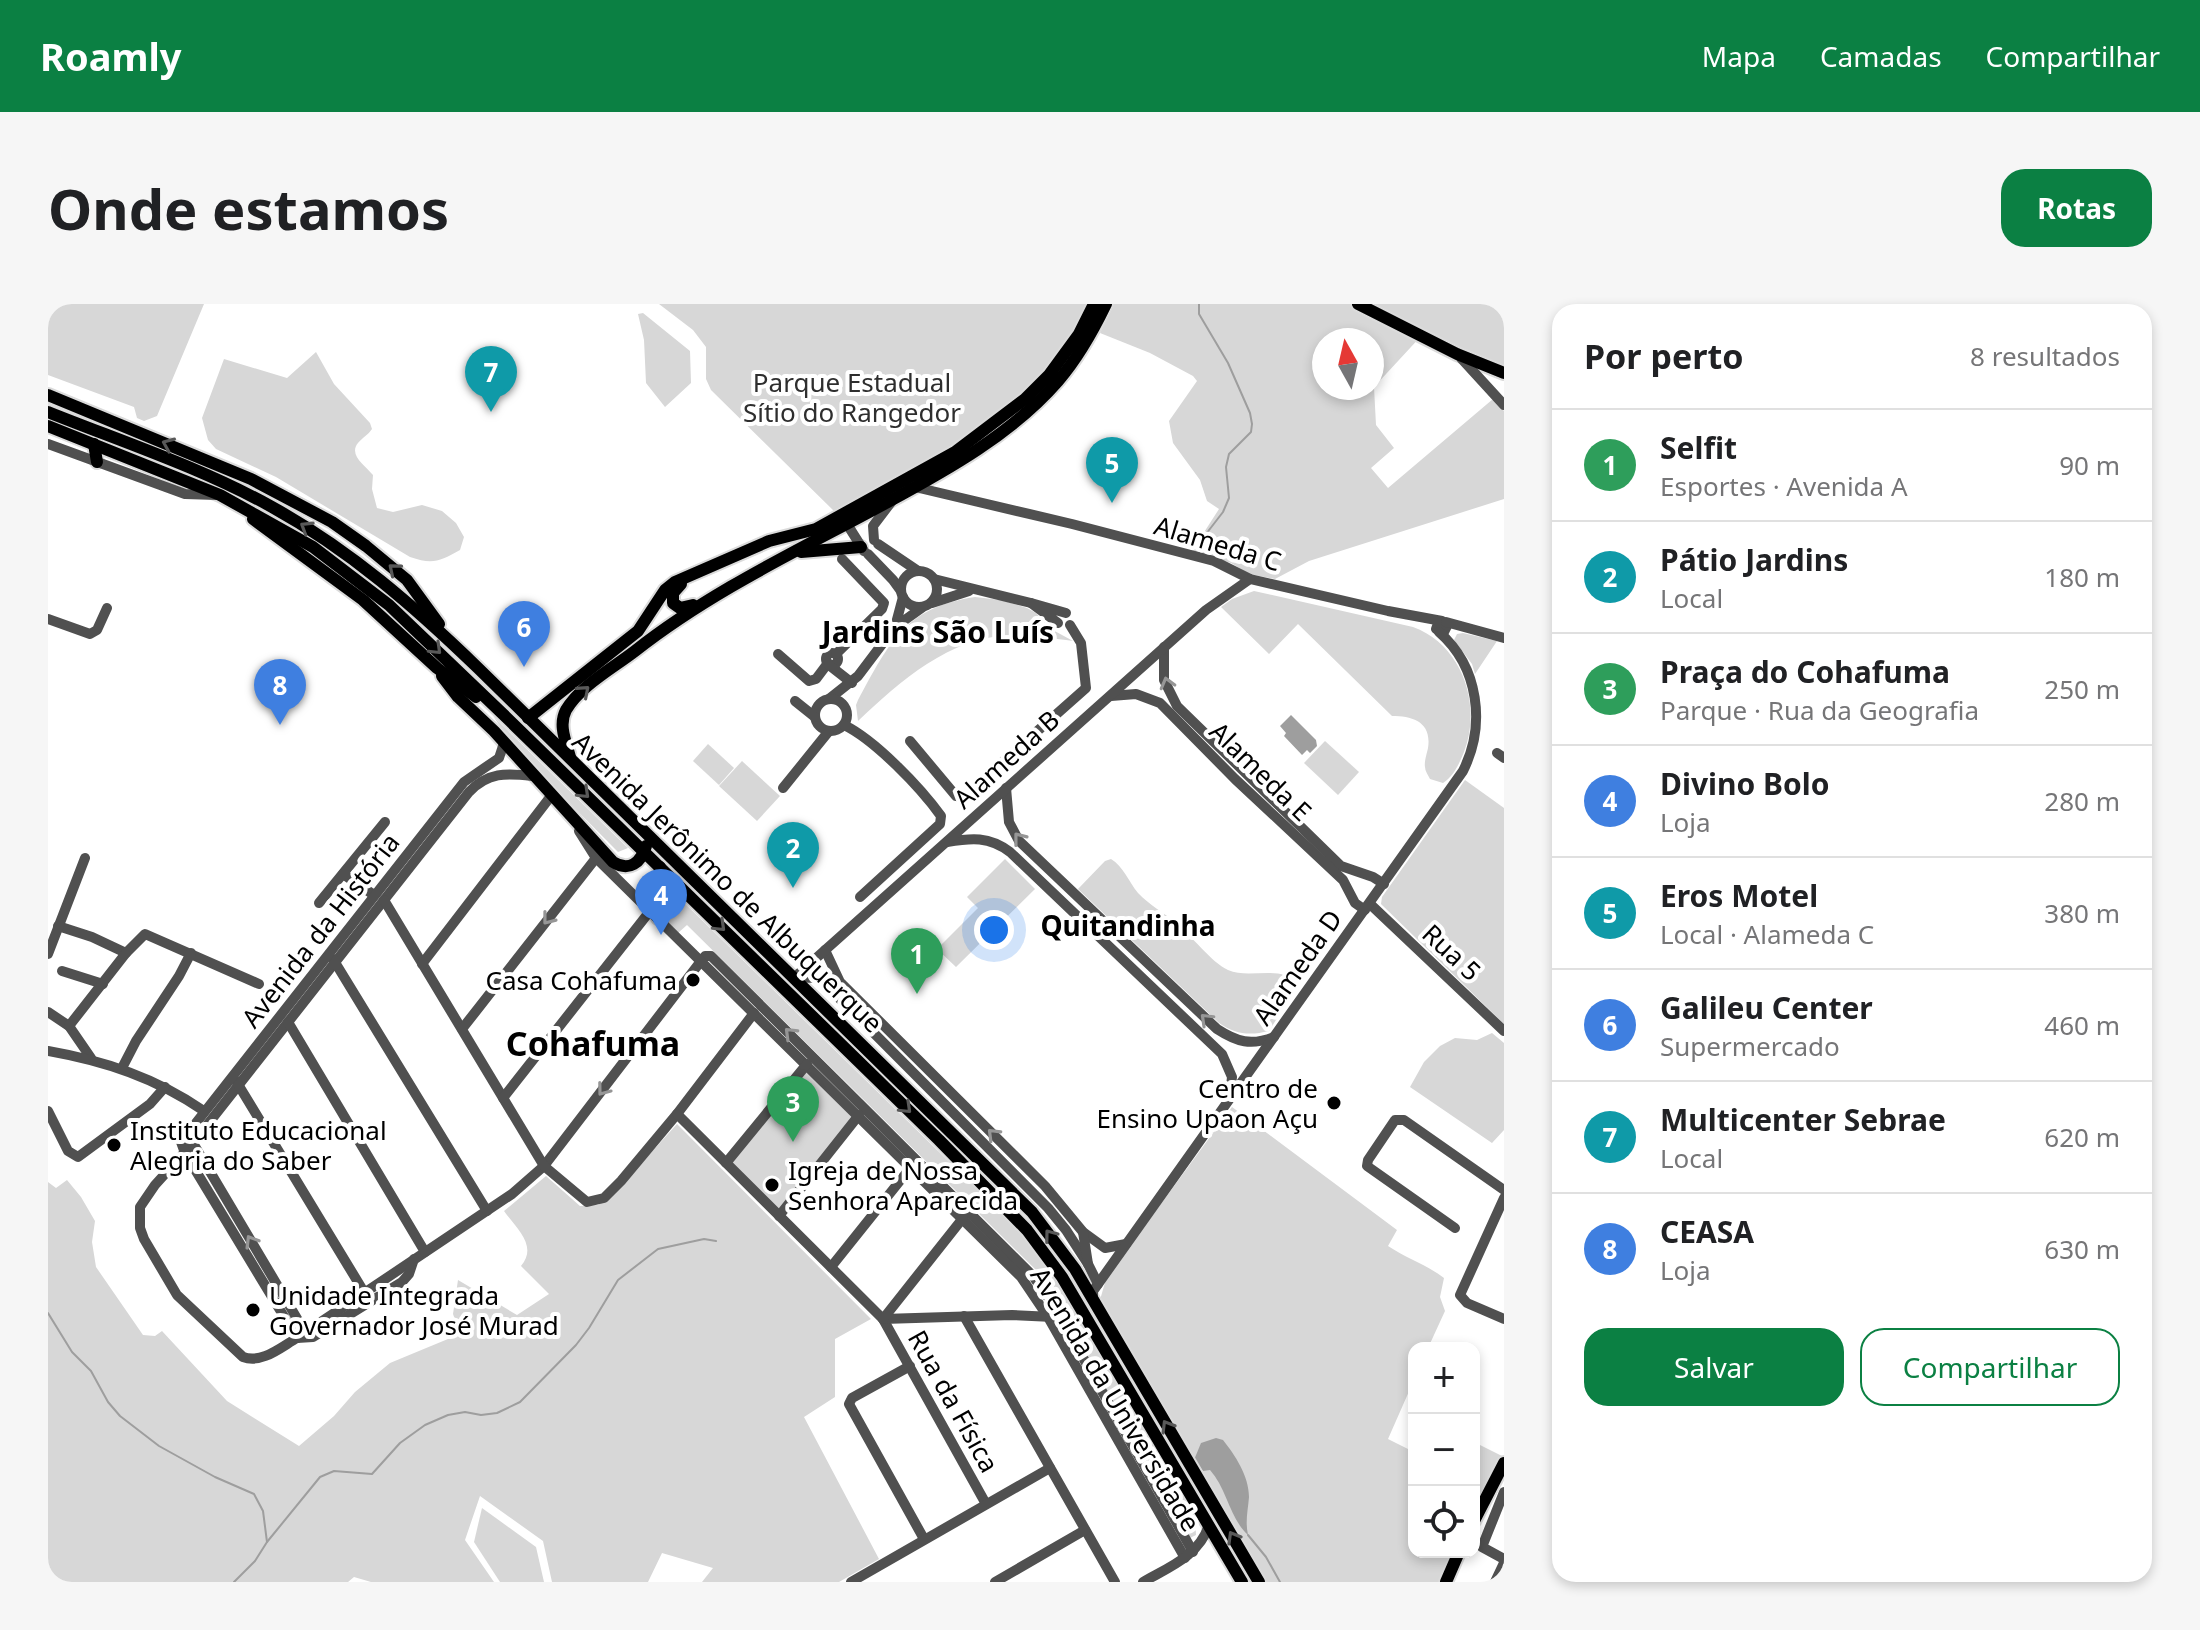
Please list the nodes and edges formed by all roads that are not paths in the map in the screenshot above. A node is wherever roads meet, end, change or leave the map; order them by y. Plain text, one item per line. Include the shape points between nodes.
1 (1094, 304) edge
2 (1106, 304) edge
3 (1358, 304) edge
4 (1457, 354) junction
5 (1490, 367) junction
6 (1504, 373) edge
7 (1479, 376) junction
8 (48, 395) edge
9 (1504, 405) edge
10 (48, 412) edge
11 (48, 426) edge
12 (48, 444) edge
13 (94, 444) junction
14 (97, 462) junction
15 (935, 476) junction
16 (915, 487) junction
17 (943, 492) junction
18 (220, 495) junction
19 (894, 499) junction
20 (847, 524) junction
21 (769, 541) junction
22 (864, 551) junction
23 (794, 552) junction
24 (842, 559) dead end
25 (918, 571) junction
26 (934, 579) junction
27 (1250, 579) junction
28 (735, 584) junction
29 (979, 591) junction
30 (902, 594) junction
31 (1031, 603) junction
32 (925, 606) junction
33 (107, 608) dead end
34 (1066, 613) junction
35 (48, 619) edge
36 (1058, 623) junction
37 (1070, 625) junction
38 (895, 627) junction
39 (1442, 628) junction
40 (1504, 638) edge
41 (454, 645) junction
42 (1164, 647) junction
43 (778, 654) dead end
44 (829, 664) junction
45 (437, 668) junction
46 (855, 680) junction
47 (1109, 696) junction
48 (829, 699) junction
49 (846, 709) junction
50 (528, 718) junction
51 (508, 719) junction
52 (844, 725) junction
53 (829, 731) junction
54 (910, 741) dead end
55 (504, 743) junction
56 (571, 760) junction
57 (494, 763) junction
58 (499, 774) junction
59 (1239, 775) junction
60 (532, 776) junction
61 (783, 788) dead end
62 (1006, 788) junction
63 (551, 796) junction
64 (1274, 808) junction
65 (569, 815) junction
66 (385, 822) dead end
67 (648, 835) junction
68 (945, 843) junction
69 (644, 851) junction
70 (85, 858) dead end
71 (596, 858) junction
72 (660, 867) junction
73 (1396, 868) junction
74 (343, 874) junction
75 (1367, 875) junction
76 (1384, 884) junction
77 (1351, 894) junction
78 (860, 897) dead end
79 (379, 898) junction
80 (319, 903) dead end
81 (1367, 907) junction
82 (654, 915) junction
83 (58, 926) junction
84 (1351, 929) junction
85 (825, 950) junction
86 (126, 953) junction
87 (191, 953) junction
88 (48, 954) edge
89 (332, 958) junction
90 (701, 961) junction
91 (422, 964) junction
92 (62, 971) dead end
93 (795, 977) junction
94 (103, 984) junction
95 (259, 984) dead end
96 (48, 1012) edge
97 (754, 1013) junction
98 (288, 1022) junction
99 (69, 1026) junction
100 (462, 1029) junction
101 (1504, 1031) edge
102 (1275, 1036) junction
103 (48, 1051) edge
104 (91, 1058) junction
105 (807, 1064) junction
106 (921, 1064) junction
107 (122, 1068) junction
108 (912, 1074) junction
109 (235, 1080) junction
110 (830, 1080) junction
111 (165, 1087) junction
112 (842, 1092) junction
113 (503, 1098) junction
114 (1230, 1098) junction
115 (48, 1111) edge
116 (204, 1111) junction
117 (677, 1114) junction
118 (859, 1115) junction
119 (193, 1143) junction
120 (185, 1153) junction
121 (726, 1163) junction
122 (544, 1166) junction
123 (911, 1167) junction
124 (1504, 1190) edge
125 (1504, 1198) edge
126 (487, 1211) junction
127 (779, 1216) junction
128 (963, 1218) junction
129 (1455, 1228) dead end
130 (1083, 1232) junction
131 (1126, 1244) junction
132 (425, 1252) junction
133 (414, 1259) junction
134 (1088, 1264) junction
135 (831, 1267) junction
136 (1098, 1284) junction
137 (1035, 1287) junction
138 (364, 1292) junction
139 (1093, 1300) junction
140 (1012, 1315) junction
141 (964, 1316) junction
142 (1053, 1316) junction
143 (883, 1319) junction
144 (1504, 1319) edge
145 (301, 1335) junction
146 (910, 1366) junction
147 (1504, 1463) edge
148 (1050, 1468) junction
149 (1504, 1492) edge
150 (986, 1504) junction
151 (1480, 1509) edge
152 (1209, 1525) junction
153 (1085, 1530) junction
154 (924, 1539) junction
155 (1225, 1553) junction
156 (1189, 1555) junction
157 (1456, 1558) edge
158 (1504, 1561) edge
159 (866, 1578) edge
160 (851, 1582) edge
161 (995, 1582) edge
162 (1115, 1582) edge
163 (1143, 1582) edge
164 (1242, 1582) edge
165 (1259, 1582) edge
166 (1446, 1582) edge
167 (1495, 1582) edge

1 - 21 main road via 1049,375 955,452 816,529
2 - 15 main road via 1069,368 1042,398
3 - 4 main road
4 - 5 main road
4 - 7 street
5 - 6 main road
5 - 7 main road via 1480,368
7 - 9 street
41 -> 8 main road via 407,580 332,522 251,479
41 -> 10 main road, Avenida Jerônimo de Albuquerque via 365,568 272,507
11 - 13 main road, Avenida Jerônimo de Albuquerque
12 - 14 street
13 - 14 main road
13 - 18 main road, Avenida Jerônimo de Albuquerque
14 - 18 street via 185,494
15 - 16 main road
15 - 17 street via 935,487
16 - 17 street, Alameda C
16 - 19 main road
17 - 27 street, Alameda C via 1214,561
18 - 45 main road, Avenida Jerônimo de Albuquerque via 363,600
18 -> 51 main road, Avenida Jerônimo de Albuquerque via 313,547 379,596
19 - 20 main road
19 - 25 street via 873,526 876,542
20 - 22 street
20 - 23 main road
21 - 28 main road via 678,586 672,601 689,607
21 - 50 main road via 670,585 638,631
22 - 23 main road
22 - 30 street
23 - 28 main road
24 - 44 street via 884,603 836,654 837,663
25 - 26 street
25 - 30 street via 903,580
26 - 29 street
26 - 32 street via 936,596
27 - 39 street, Alameda C
27 - 42 street, Alameda B
56 -> 28 main road via 562,721 575,699 651,638
29 - 31 street
29 - 32 street via 952,594
30 - 32 street via 911,605
30 - 38 street
31 - 34 street
31 - 36 street
32 - 38 street
33 - 35 street via 90,634
34 - 36 street via 1059,614
34 - 37 street via 1072,618
36 - 37 street
37 - 54 street via 1081,643 1086,688 963,797 956,796
38 - 46 street
39 - 40 street, Alameda C
39 - 73 street, Alameda D via 1474,692 1475,741 1455,784
41 - 50 main road, Avenida Jerônimo de Albuquerque
42 - 47 street, Alameda B
59 -> 42 street, Alameda E via 1171,697 1164,680
43 - 44 street via 809,681
44 - 46 street
45 - 51 main road
45 - 55 main road, Avenida da Universidade
46 - 48 street
46 - 49 street
47 - 59 street, Alameda E via 1136,694 1160,703
47 - 62 street, Alameda B
48 - 49 street
48 - 53 street via 816,713 818,725
49 - 52 street
50 - 56 main road, Avenida Jerônimo de Albuquerque
51 -> 69 main road, Avenida Jerônimo de Albuquerque
52 - 53 street
52 - 78 street via 884,753 941,820
53 - 61 street
55 - 57 street, Avenida da História
55 - 60 main road, Avenida da Universidade
56 - 67 main road, Avenida Jerônimo de Albuquerque
57 - 58 street
57 - 79 street, Avenida da História via 464,782
58 - 60 street
58 - 79 street, Avenida da História via 469,792
59 - 64 street, Alameda E
60 - 63 main road, Avenida da Universidade
62 - 68 street, Alameda B
102 -> 62 street via 1244,1043 1217,1029 1019,841 1009,822
63 - 65 main road, Avenida da Universidade
63 - 91 street
64 - 75 street, Alameda E via 1341,866
64 - 77 street, Alameda E
65 - 69 main road, Avenida da Universidade via 617,865 633,865
65 - 71 street, Avenida da Universidade
66 - 74 street
67 - 69 main road
67 - 93 main road, Avenida Jerônimo de Albuquerque
68 - 85 street, Alameda B
68 - 114 street via 981,839 1010,852 1222,1054 1232,1077
69 - 72 main road, Avenida Jerônimo de Albuquerque
70 - 83 street
71 - 82 street, Avenida da Universidade
71 -> 100 street
72 - 82 main road
72 -> 152 main road, Avenida Jerônimo de Albuquerque via 1027,1230 1064,1281
73 - 75 street
73 - 76 street, Alameda D
74 - 79 street
74 - 80 street
75 - 76 street, Alameda E
76 - 81 street, Alameda D
77 - 81 street, Alameda E via 1357,905
77 - 84 street
79 - 89 street, Avenida da História
79 - 91 street
81 - 84 street, Alameda D
81 - 101 street, Rua 5
82 - 90 street, Avenida da Universidade
82 - 113 street
83 - 86 street
83 - 88 street
84 - 102 street, Alameda D
85 - 93 street, Alameda B
85 - 106 street via 840,982
86 - 87 street via 145,934
86 - 94 street
87 - 95 street
87 - 107 street
89 - 98 street, Avenida da História
89 - 109 street, Avenida da História
89 - 126 street
90 - 97 street, Avenida da Universidade
110 -> 90 street, Avenida da Universidade via 715,958 708,955
90 -> 122 street
91 - 100 street
92 - 94 street
93 - 108 street via 823,982
139 -> 93 main road, Avenida Jerônimo de Albuquerque via 1032,1212
94 - 99 street
96 - 99 street
97 - 105 street, Avenida da Universidade
97 - 117 street
98 - 109 street, Avenida da História
98 - 132 street
99 - 104 street
100 - 113 street
102 - 114 street, Alameda D
103 - 104 street
104 - 107 street
105 - 110 street, Avenida da Universidade
105 - 121 street
106 - 108 street
130 -> 106 street via 1045,1186
107 - 111 street
108 - 134 street via 1048,1208
109 - 116 street, Avenida da História
109 - 119 street, Avenida da História
109 - 138 street
110 - 112 street, Avenida da Universidade
111 - 115 street via 78,1157 68,1151
111 - 116 street
112 - 118 street, Avenida da Universidade
112 - 137 street, Avenida da Universidade via 1005,1245
113 - 122 street
114 - 131 street, Alameda D
116 - 120 street, Avenida da História via 182,1140
117 - 121 street, Rua da Física
117 - 122 street via 598,1201 583,1200
118 - 123 street, Avenida da Universidade
118 - 127 street
119 - 120 street, Avenida da História
145 -> 119 street
120 - 145 street
120 - 145 street via 138,1210 144,1239 177,1295 251,1360
121 - 127 street, Rua da Física
122 - 126 street
123 - 128 street, Avenida da Universidade
123 - 135 street
124 - 129 street via 1404,1120 1395,1120 1367,1166
125 - 144 street via 1461,1291 1461,1298 1490,1319
126 - 132 street
127 - 135 street, Rua da Física
128 - 137 street, Avenida da Universidade
128 - 143 street
130 - 131 street via 1105,1248
130 - 134 street
131 - 136 street, Alameda D
132 - 133 street
133 - 138 street
133 - 145 street via 402,1282 313,1337
134 - 136 street
135 - 143 street, Rua da Física
136 - 139 street, Alameda D
137 - 140 street via 1027,1308
137 - 142 street, Avenida da Universidade
138 - 145 street
165 -> 139 main road, Avenida Jerônimo de Albuquerque
140 - 141 street
140 - 142 street
141 - 143 street
141 - 148 street
142 - 156 street, Avenida da Universidade
143 - 146 street, Rua da Física
146 - 150 street, Rua da Física
146 - 154 street via 849,1404
147 - 151 main road
148 - 150 street
148 - 153 street
149 - 158 street via 1482,1547
150 - 154 street
152 - 155 main road, Avenida Jerônimo de Albuquerque
152 - 156 street
153 - 161 street
153 - 162 street
154 - 159 street
155 - 156 street
155 - 164 main road, Avenida Jerônimo de Albuquerque
156 - 163 street
157 - 166 main road
158 - 167 street
159 - 160 street

